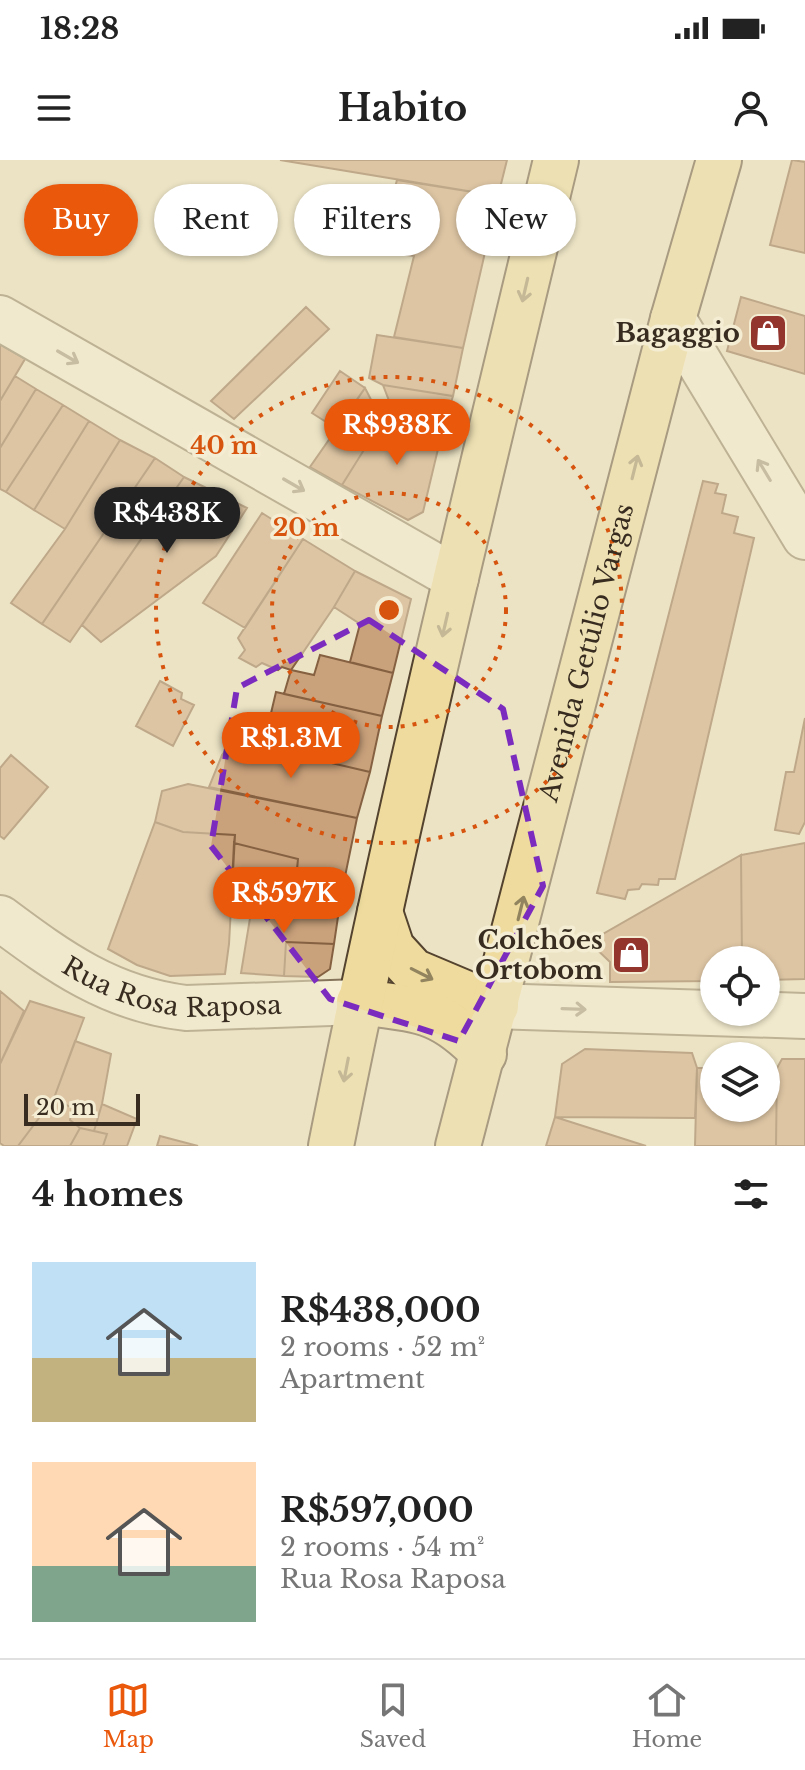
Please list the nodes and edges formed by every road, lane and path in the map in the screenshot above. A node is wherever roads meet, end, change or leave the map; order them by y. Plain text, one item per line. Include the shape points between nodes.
1 (556, 160) edge
2 (719, 160) edge
3 (0, 318) edge
4 (673, 319) junction
5 (805, 537) edge
6 (456, 578) junction
7 (380, 912) junction
8 (0, 918) edge
9 (359, 1002) junction
10 (496, 1006) junction
11 (805, 1016) edge
12 (484, 1054) junction
13 (331, 1146) edge
14 (458, 1146) edge

1 -> 6 main road
2 - 4 main road, Avenida Getúlio Vargas
3 -> 6 street
5 -> 4 street
10 -> 4 main road, Avenida Getúlio Vargas
6 -> 7 main road
7 - 9 main road
7 -> 10 main road via 392,948 413,971
8 - 9 street, Rua Rosa Raposa via 98,984 158,1004 186,1008
9 - 12 main road via 426,1012 461,1030
9 -> 13 main road
10 -> 11 street
10 - 12 main road, Avenida Getúlio Vargas
12 - 14 main road, Avenida Getúlio Vargas

